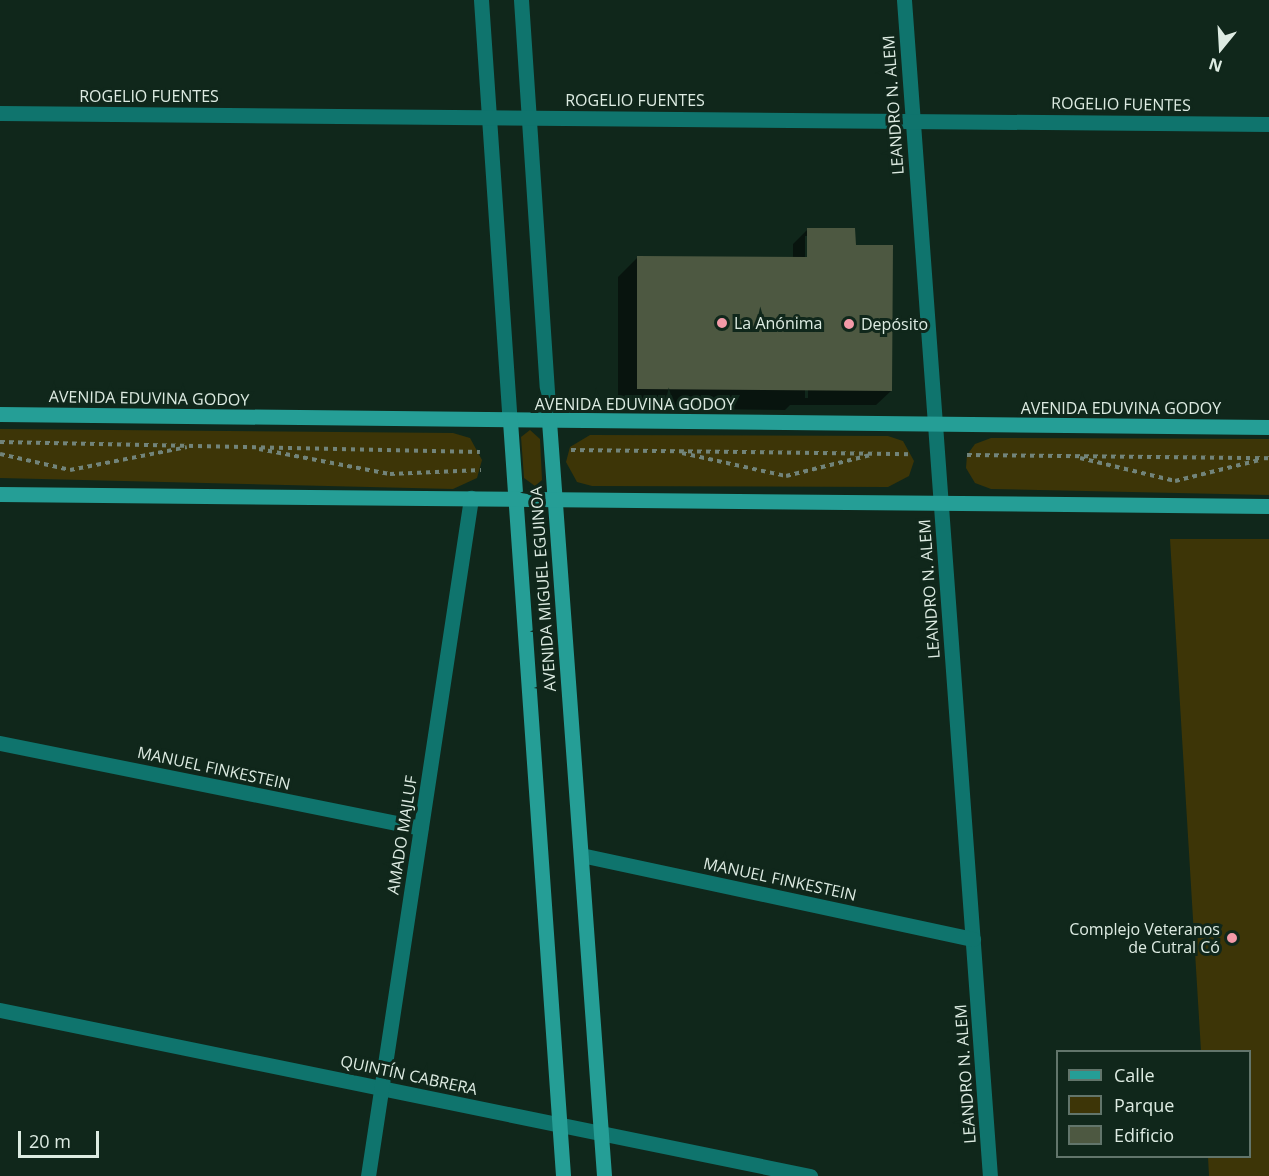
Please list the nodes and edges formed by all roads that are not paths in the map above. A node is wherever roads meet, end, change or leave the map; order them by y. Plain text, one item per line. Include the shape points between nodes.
1 (481, 0) edge
2 (521, 0) edge
3 (904, 0) edge
4 (0, 113) edge
5 (489, 117) junction
6 (529, 118) junction
7 (913, 121) junction
8 (1269, 124) edge
9 (0, 414) edge
10 (510, 421) junction
11 (549, 421) junction
12 (935, 424) junction
13 (1269, 427) edge
14 (0, 494) edge
15 (471, 498) junction
16 (516, 499) junction
17 (555, 499) junction
18 (941, 503) junction
19 (1269, 506) edge
20 (0, 742) edge
21 (421, 828) junction
22 (581, 855) junction
23 (973, 939) junction
24 (0, 1010) edge
25 (381, 1088) junction
26 (559, 1124) junction
27 (601, 1133) junction
28 (368, 1176) edge
29 (563, 1176) edge
30 (604, 1176) edge
31 (810, 1176) edge
32 (990, 1176) edge

1 - 5 street, AVENIDA MIGUEL EGUINOA
2 - 6 street, AVENIDA MIGUEL EGUINOA
3 - 7 street, LEANDRO N. ALEM
4 - 5 street, ROGELIO FUENTES
5 - 6 street, ROGELIO FUENTES
5 - 10 street, AVENIDA MIGUEL EGUINOA
6 - 7 street, ROGELIO FUENTES
6 - 11 street, AVENIDA MIGUEL EGUINOA
7 - 8 street, ROGELIO FUENTES
7 - 12 street, LEANDRO N. ALEM
9 - 10 main road, AVENIDA EDUVINA GODOY
10 - 11 main road, AVENIDA EDUVINA GODOY
10 - 16 main road, AVENIDA MIGUEL EGUINOA
11 - 12 main road, AVENIDA EDUVINA GODOY
11 - 17 main road, AVENIDA MIGUEL EGUINOA
12 - 13 main road, AVENIDA EDUVINA GODOY
12 - 18 street, LEANDRO N. ALEM
14 - 15 main road
15 - 16 main road
15 - 21 street, AMADO MAJLUF
16 - 17 main road
16 - 26 main road, AVENIDA MIGUEL EGUINOA
17 - 18 main road
17 - 22 main road, AVENIDA MIGUEL EGUINOA
18 - 19 main road
18 - 23 street, LEANDRO N. ALEM
20 - 21 street, MANUEL FINKESTEIN
21 - 25 street, AMADO MAJLUF
22 - 23 street, MANUEL FINKESTEIN
22 - 27 main road, AVENIDA MIGUEL EGUINOA
23 - 32 street, LEANDRO N. ALEM
24 - 25 street, QUINTÍN CABRERA
25 - 26 street, QUINTÍN CABRERA
25 - 28 street, AMADO MAJLUF
26 - 27 street, QUINTÍN CABRERA
26 - 29 main road, AVENIDA MIGUEL EGUINOA
27 - 30 main road, AVENIDA MIGUEL EGUINOA
27 - 31 street, QUINTÍN CABRERA

